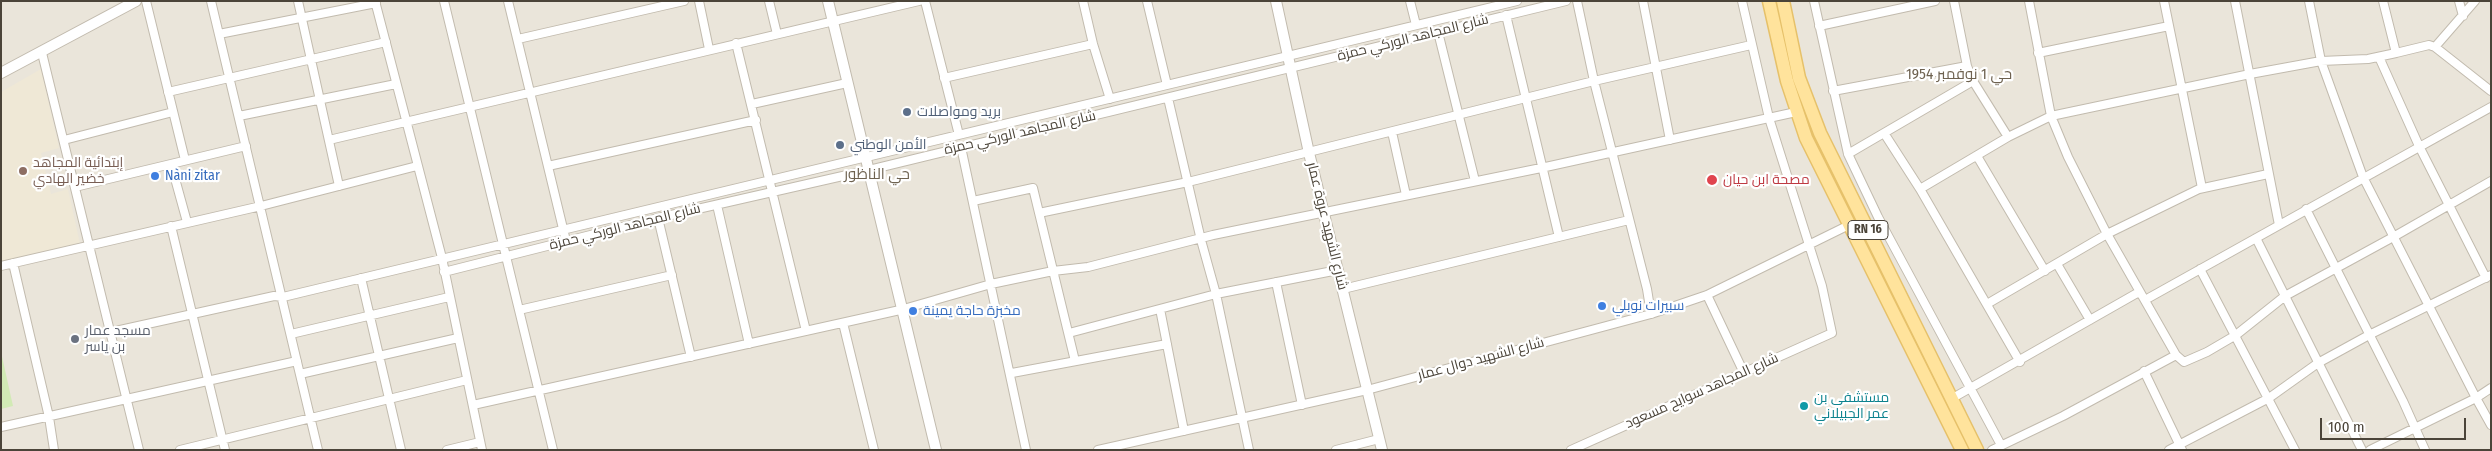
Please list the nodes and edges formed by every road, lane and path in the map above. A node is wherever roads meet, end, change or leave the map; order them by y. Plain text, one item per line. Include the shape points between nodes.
1 (136, 1) edge
2 (146, 1) edge
3 (211, 1) edge
4 (298, 1) edge
5 (444, 1) edge
6 (508, 1) edge
7 (684, 1) edge
8 (699, 1) edge
9 (769, 1) edge
10 (828, 1) edge
11 (919, 1) edge
12 (925, 1) edge
13 (1083, 1) edge
14 (1147, 1) edge
15 (1276, 1) edge
16 (1410, 1) edge
17 (1517, 1) edge
18 (1566, 1) edge
19 (1577, 1) edge
20 (1643, 1) edge
21 (1742, 1) edge
22 (1769, 1) edge
23 (1783, 1) edge
24 (1814, 1) edge
25 (1935, 1) edge
26 (1954, 1) edge
27 (2029, 1) edge
28 (2164, 1) edge
29 (2235, 1) edge
30 (2309, 1) edge
31 (2382, 1) edge
32 (2459, 1) edge
33 (2475, 1) edge
34 (376, 2) edge
35 (896, 3) edge
36 (302, 16) junction
37 (1506, 16) junction
38 (2463, 16) junction
39 (833, 22) junction
40 (1416, 25) junction
41 (1819, 26) junction
42 (2169, 26) junction
43 (1438, 32) junction
44 (219, 34) junction
45 (777, 34) junction
46 (518, 39) junction
47 (386, 42) junction
48 (736, 43) junction
49 (1093, 44) junction
50 (1751, 46) junction
51 (2436, 47) junction
52 (709, 49) junction
53 (2396, 52) junction
54 (42, 53) junction
55 (2038, 53) junction
56 (1287, 57) junction
57 (2379, 57) junction
58 (311, 58) junction
59 (2321, 61) junction
60 (1967, 66) junction
61 (1655, 67) junction
62 (1289, 69) junction
63 (1, 73) edge
64 (2250, 74) junction
65 (230, 77) junction
66 (944, 78) junction
67 (1594, 81) junction
68 (1972, 81) junction
69 (847, 83) junction
70 (396, 84) junction
71 (1167, 85) junction
72 (2182, 87) junction
73 (1833, 91) junction
74 (2491, 91) edge
75 (168, 92) junction
76 (531, 92) junction
77 (320, 98) junction
78 (1168, 98) junction
79 (1110, 99) junction
80 (1526, 99) junction
81 (752, 104) junction
82 (2491, 107) edge
83 (470, 108) junction
84 (173, 112) junction
85 (1796, 112) junction
86 (239, 116) junction
87 (1458, 116) junction
88 (2051, 116) junction
89 (1769, 118) junction
90 (756, 120) junction
91 (407, 121) junction
92 (1392, 132) junction
93 (1884, 133) junction
94 (958, 135) junction
95 (2008, 137) junction
96 (64, 140) junction
97 (328, 140) junction
98 (1670, 140) junction
99 (246, 146) junction
100 (2419, 146) junction
101 (961, 148) junction
102 (1309, 152) junction
103 (1612, 153) junction
104 (1848, 154) junction
105 (1977, 156) junction
106 (866, 158) junction
107 (185, 160) junction
108 (171, 164) junction
109 (418, 166) junction
110 (548, 166) junction
111 (1541, 168) junction
112 (868, 170) junction
113 (2268, 174) junction
114 (2364, 177) junction
115 (770, 181) junction
116 (1474, 181) junction
117 (2491, 181) edge
118 (1188, 182) junction
119 (339, 186) junction
120 (75, 187) junction
121 (2202, 188) junction
122 (1920, 189) junction
123 (773, 192) junction
124 (1406, 195) junction
125 (973, 201) junction
126 (717, 205) junction
127 (261, 206) junction
128 (2448, 206) junction
129 (2306, 209) junction
130 (1324, 211) junction
131 (1039, 212) junction
132 (658, 218) junction
133 (1629, 220) junction
134 (187, 222) junction
135 (1849, 225) junction
136 (2278, 225) junction
137 (171, 226) junction
138 (564, 229) junction
139 (2107, 234) junction
140 (2395, 236) junction
141 (1559, 237) junction
142 (2256, 238) junction
143 (1201, 240) junction
144 (566, 241) junction
145 (503, 245) junction
146 (90, 246) junction
147 (1808, 246) junction
148 (505, 256) junction
149 (442, 258) junction
150 (13, 263) junction
151 (2057, 264) junction
152 (1, 266) edge
153 (2336, 267) junction
154 (2200, 269) junction
155 (1053, 270) junction
156 (1338, 270) junction
157 (2045, 271) junction
158 (444, 272) junction
159 (672, 275) junction
160 (2488, 276) edge
161 (361, 278) junction
162 (1276, 282) junction
163 (991, 284) junction
164 (1343, 289) junction
165 (2139, 292) junction
166 (1216, 294) junction
167 (1707, 295) junction
168 (2285, 296) junction
169 (283, 297) junction
170 (449, 297) junction
171 (2145, 300) junction
172 (1987, 304) junction
173 (2429, 306) junction
174 (1160, 309) junction
175 (519, 310) junction
176 (900, 310) junction
177 (193, 314) junction
178 (1651, 314) junction
179 (370, 316) junction
180 (2090, 320) junction
181 (844, 323) junction
182 (806, 331) junction
183 (111, 332) junction
184 (1069, 332) junction
185 (291, 334) junction
186 (2236, 335) junction
187 (2369, 335) junction
188 (458, 338) junction
189 (750, 344) junction
190 (1167, 344) junction
191 (2176, 355) junction
192 (379, 356) junction
193 (691, 357) junction
194 (1075, 360) junction
195 (297, 361) junction
196 (2020, 362) junction
197 (2318, 363) junction
198 (2144, 371) junction
199 (1744, 372) junction
200 (1012, 373) junction
201 (300, 374) junction
202 (209, 380) junction
203 (467, 380) junction
204 (2491, 388) edge
205 (1972, 389) junction
206 (1367, 390) junction
207 (539, 391) junction
208 (2269, 398) junction
209 (2476, 398) junction
210 (125, 399) junction
211 (1951, 399) junction
212 (389, 400) junction
213 (473, 404) junction
214 (1302, 405) junction
215 (49, 417) junction
216 (310, 418) junction
217 (1243, 418) junction
218 (2491, 425) edge
219 (1, 427) edge
220 (2414, 427) junction
221 (1184, 431) junction
222 (222, 438) junction
223 (1379, 439) junction
224 (2001, 445) junction
225 (481, 446) edge
226 (2181, 447) edge
227 (1116, 448) edge
228 (54, 450) edge
229 (139, 450) edge
230 (180, 450) edge
231 (225, 450) edge
232 (318, 450) edge
233 (400, 450) edge
234 (447, 450) edge
235 (553, 450) edge
236 (874, 450) edge
237 (936, 450) edge
238 (1026, 450) edge
239 (1098, 450) edge
240 (1249, 450) edge
241 (1336, 450) edge
242 (1382, 450) edge
243 (1571, 450) edge
244 (1962, 450) edge
245 (1977, 450) edge
246 (1992, 450) edge
247 (2169, 450) edge
248 (2295, 450) edge
249 (2362, 450) edge
250 (2370, 450) edge
251 (2424, 450) edge

1 - 54 street
2 - 75 street
3 - 44 street
4 - 36 street
5 - 83 street
6 - 46 street
7 - 46 street
8 - 52 street
9 - 45 street
10 - 39 street
11 - 35 street
12 - 66 street
13 - 49 street
14 - 71 street
15 - 56 street, شارع الشهيد عروة عمار
16 - 40 street
17 - 40 street, شارع المجاهد الوركي حمزة
18 - 37 street, شارع المجاهد الوركي حمزة
19 - 67 street
20 - 61 street
21 - 50 street
22 - 85 main road, RN 16
23 - 211 main road, RN 16 via 1799,78 1820,133
24 - 41 street
25 - 41 street
26 - 60 street
27 - 55 street
28 - 42 street
29 - 64 street
30 - 59 street
31 - 53 street
32 - 38 street
33 - 38 street
34 - 36 street
34 - 47 street
35 - 39 street
36 - 44 street
36 - 58 street
37 - 43 street, شارع المجاهد الوركي حمزة
37 - 80 street
38 - 51 street
39 - 45 street
39 - 69 street
40 - 56 street, شارع المجاهد الوركي حمزة
41 - 73 street
42 - 55 street
42 - 72 street
43 - 62 street, شارع المجاهد الوركي حمزة
43 - 87 street
44 - 65 street
45 - 48 street
46 - 76 street
47 - 58 street
47 - 70 street
48 - 52 street
48 - 81 street
49 - 66 street
49 - 79 street
50 - 61 street
50 - 89 street
51 - 53 street via 2429,45
51 - 74 street
52 - 76 street
53 - 57 street
54 - 63 street
54 - 96 street
55 - 88 street
56 - 62 street, شارع الشهيد عروة عمار
56 - 71 street, شارع المجاهد الوركي حمزة
57 - 59 street
57 - 100 street
58 - 65 street
58 - 77 street
59 - 64 street
59 - 114 street
60 - 68 street
60 - 73 street
61 - 67 street
61 - 98 street
62 - 78 street, شارع المجاهد الوركي حمزة
62 - 102 street, شارع الشهيد عروة عمار
64 - 72 street
64 - 113 street
65 - 75 street
65 - 86 street
66 - 94 street
67 - 80 street
67 - 103 street
68 - 93 street
68 - 95 street
69 - 81 street
69 - 106 street
70 - 77 street
70 - 91 street
71 - 79 street, شارع المجاهد الوركي حمزة
72 - 88 street
72 - 121 street
73 - 104 street
75 - 84 street
76 - 83 street
76 - 110 street
77 - 86 street
77 - 97 street
78 - 101 street, شارع المجاهد الوركي حمزة
78 - 118 street
79 - 94 street, شارع المجاهد الوركي حمزة
80 - 87 street
80 - 111 street
81 - 90 street
82 - 100 street
83 - 91 street
83 - 145 street
84 - 96 street
84 - 107 street
85 - 89 street
85 - 135 main road, RN 16
86 - 99 street
87 - 92 street
87 - 116 street
88 - 95 street
88 - 139 street
89 - 98 street
89 - 147 street
90 - 110 street
90 - 115 street
91 - 97 street
91 - 109 street
92 - 102 street
92 - 124 street
93 - 104 street
93 - 122 street
94 - 106 street, شارع المجاهد الوركي حمزة
95 - 105 street
96 - 120 street
97 - 119 street
98 - 103 street
99 - 107 street
99 - 127 street
100 - 114 street
100 - 128 street
101 - 112 street, شارع المجاهد الوركي حمزة
101 - 125 street
102 - 118 street
102 - 130 street, شارع الشهيد عروة عمار
103 - 111 street
103 - 133 street
104 - 205 street via 1878,217
105 - 122 street
105 - 157 street
106 - 112 street
106 - 115 street, شارع المجاهد الوركي حمزة
107 - 108 street
108 - 120 street
108 - 134 street
109 - 119 street
109 - 149 street
110 - 138 street
111 - 116 street
111 - 141 street
112 - 123 street, شارع المجاهد الوركي حمزة
112 - 176 street
113 - 121 street
113 - 136 street
114 - 129 street
114 - 140 street
115 - 123 street
115 - 138 street, شارع المجاهد الوركي حمزة
116 - 124 street
117 - 128 street
118 - 131 street
118 - 143 street
119 - 127 street
120 - 146 street
121 - 139 street
122 - 172 street
123 - 126 street, شارع المجاهد الوركي حمزة
123 - 182 street
124 - 130 street
125 - 131 street via 1034,188
125 - 163 street
126 - 132 street, شارع المجاهد الوركي حمزة
126 - 189 street
127 - 134 street
127 - 169 street
128 - 140 street
128 - 160 street
129 - 136 street
129 - 153 street
130 - 143 street
130 - 156 street, شارع الشهيد عروة عمار
131 - 155 street
132 - 144 street, شارع المجاهد الوركي حمزة
132 - 159 street
133 - 141 street
133 - 178 street
134 - 137 street
135 - 147 street, شارع الشهيد دوال عمار
135 - 244 main road, RN 16
136 - 142 street
137 - 146 street
137 - 177 street
138 - 144 street
138 - 145 street, شارع المجاهد الوركي حمزة
139 - 151 street
139 - 165 street
140 - 153 street
140 - 173 street
141 - 164 street
142 - 154 street
142 - 168 street
143 - 155 street via 1088,267
143 - 166 street
144 - 148 street, شارع المجاهد الوركي حمزة
145 - 148 street
145 - 149 street, شارع المجاهد الوركي حمزة
146 - 150 street
146 - 183 street
147 - 167 street, شارع الشهيد دوال عمار
147 - 199 street, شارع المجاهد سوايح مسعود via 1822,286 1832,333
148 - 158 street, شارع المجاهد الوركي حمزة
148 - 175 street
149 - 158 street
149 - 161 street, شارع المجاهد الوركي حمزة
150 - 152 street
150 - 215 street
151 - 157 street
151 - 180 street
153 - 168 street
153 - 187 street
154 - 171 street
154 - 186 street
155 - 163 street
155 - 184 street
156 - 162 street
156 - 164 street, شارع الشهيد عروة عمار
157 - 172 street
158 - 170 street
159 - 175 street
159 - 193 street
160 - 173 street
161 - 169 street, شارع المجاهد الوركي حمزة
161 - 179 street
162 - 166 street
162 - 214 street
163 - 176 street
163 - 200 street
164 - 206 street, شارع الشهيد عروة عمار
165 - 171 street
165 - 180 street
166 - 174 street
166 - 217 street
167 - 178 street, شارع الشهيد دوال عمار
167 - 199 street
168 - 186 street
168 - 197 street
169 - 177 street, شارع المجاهد الوركي حمزة via 274,296
169 - 185 street
170 - 179 street
170 - 188 street
171 - 191 street
172 - 196 street
173 - 187 street
173 - 209 street
174 - 184 street
174 - 190 street
175 - 207 street
176 - 181 street
176 - 237 street
177 - 183 street, شارع المجاهد الوركي حمزة
177 - 202 street
178 - 206 street, شارع الشهيد دوال عمار
179 - 185 street
179 - 192 street
180 - 196 street
181 - 182 street
181 - 236 street
182 - 189 street
183 - 210 street
184 - 194 street
185 - 195 street
186 - 191 street via 2190,361 2184,362
186 - 208 street
187 - 197 street
187 - 220 street
188 - 192 street
188 - 203 street
189 - 193 street
190 - 194 street
190 - 221 street
191 - 198 street
192 - 201 street
192 - 212 street
193 - 207 street
194 - 200 street
195 - 201 street
195 - 202 street
196 - 205 street
197 - 208 street
197 - 249 street
198 - 224 street
198 - 226 street
199 - 243 street, شارع المجاهد سوايح مسعود
200 - 238 street
201 - 216 street
202 - 210 street
202 - 222 street
203 - 212 street
203 - 213 street
204 - 209 street
205 - 211 street
205 - 224 street
206 - 214 street, شارع الشهيد دوال عمار
206 - 223 street, شارع الشهيد عروة عمار
207 - 213 street
207 - 235 street
208 - 226 street
208 - 248 street
209 - 218 street
209 - 220 street
210 - 215 street
210 - 229 street
211 - 245 main road, RN 16
212 - 216 street
212 - 233 street
213 - 225 street
214 - 217 street, شارع الشهيد دوال عمار
215 - 219 street
215 - 228 street
216 - 222 street
216 - 232 street
217 - 221 street, شارع الشهيد دوال عمار
217 - 240 street
220 - 250 street
220 - 251 street
221 - 227 street, شارع الشهيد دوال عمار
222 - 230 street
222 - 231 street
223 - 241 street
223 - 242 street, شارع الشهيد عروة عمار
224 - 246 street
225 - 234 street
226 - 247 street
227 - 239 street, شارع الشهيد دوال عمار

